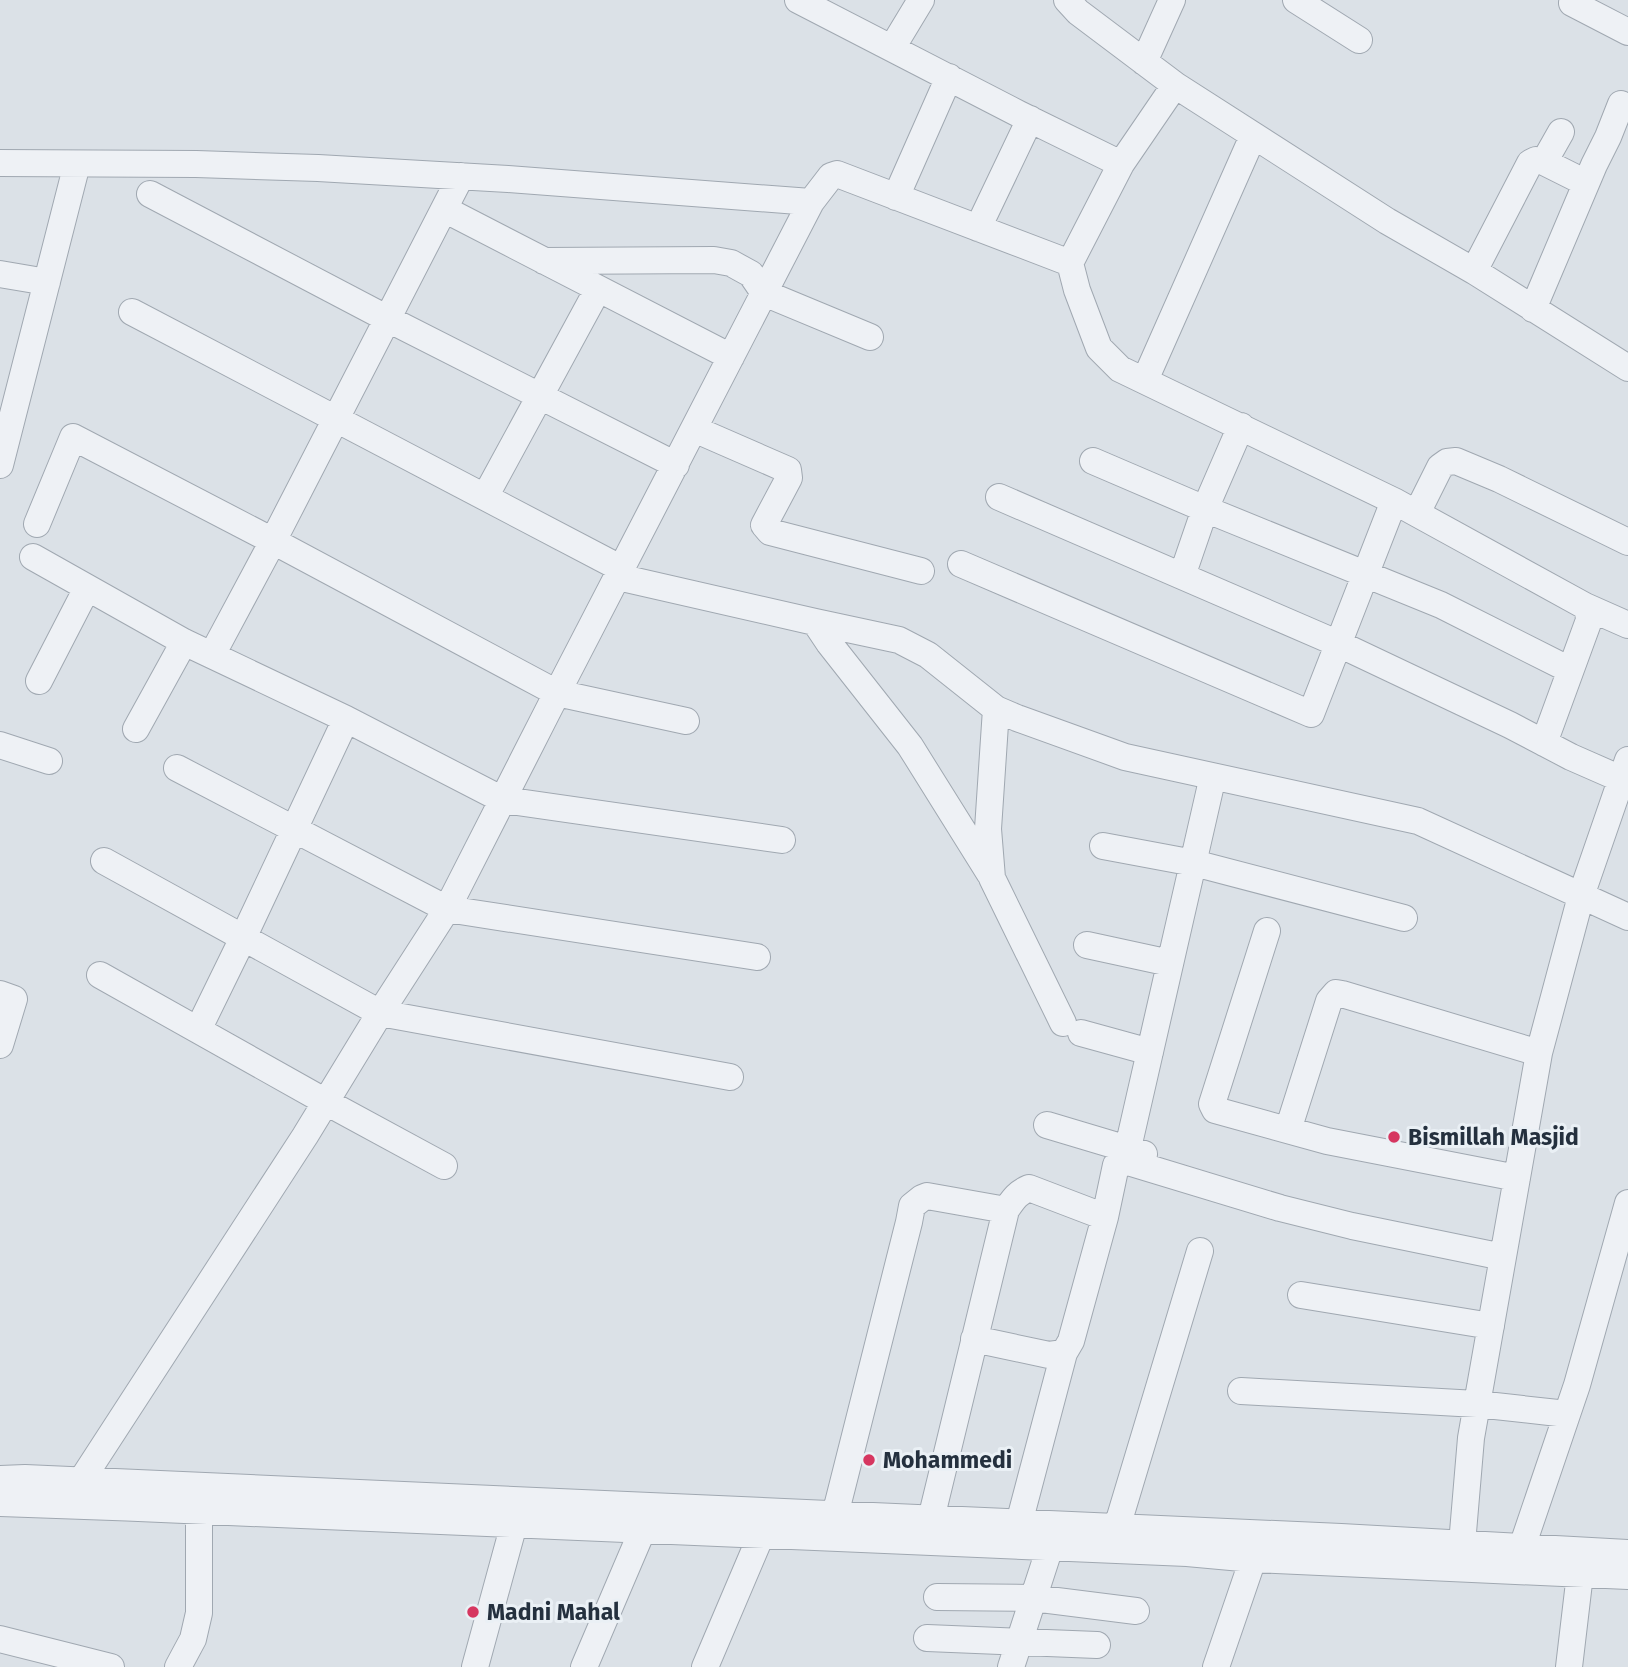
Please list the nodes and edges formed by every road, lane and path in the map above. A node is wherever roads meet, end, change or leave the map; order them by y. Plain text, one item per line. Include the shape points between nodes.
1 (798, 0) edge
2 (921, 0) edge
3 (1172, 0) edge
4 (1296, 0) edge
5 (1572, 3) dead end
6 (1076, 4) edge
7 (1628, 32) edge
8 (1359, 40) dead end
9 (892, 48) junction
10 (1144, 62) junction
11 (949, 78) junction
12 (1175, 85) junction
13 (1626, 101) edge
14 (1031, 120) junction
15 (1561, 132) dead end
16 (1253, 136) junction
17 (1544, 162) junction
18 (0, 163) edge
19 (77, 164) junction
20 (1121, 164) junction
21 (461, 176) junction
22 (1586, 183) junction
23 (150, 194) dead end
24 (896, 197) junction
25 (811, 202) junction
26 (444, 209) junction
27 (978, 228) junction
28 (544, 261) junction
29 (1070, 263) junction
30 (1474, 271) junction
31 (0, 274) edge
32 (47, 282) junction
33 (598, 289) junction
34 (764, 293) junction
35 (1533, 309) junction
36 (132, 312) dead end
37 (388, 318) junction
38 (870, 337) dead end
39 (731, 357) junction
40 (1628, 368) edge
41 (1145, 380) junction
42 (9, 393) edge
43 (540, 396) junction
44 (336, 418) junction
45 (1241, 426) junction
46 (694, 429) junction
47 (1093, 461) dead end
48 (0, 465) edge
49 (676, 465) junction
50 (485, 497) junction
51 (999, 497) dead end
52 (1394, 500) junction
53 (1205, 509) junction
54 (1417, 513) junction
55 (37, 524) dead end
56 (274, 541) junction
57 (1628, 542) edge
58 (33, 557) dead end
59 (961, 564) dead end
60 (921, 571) dead end
61 (620, 573) junction
62 (1365, 573) junction
63 (1182, 576) junction
64 (87, 588) junction
65 (1585, 606) junction
66 (815, 622) junction
67 (1628, 625) edge
68 (184, 642) junction
69 (1339, 644) junction
70 (212, 655) junction
71 (1570, 670) junction
72 (39, 681) dead end
73 (557, 693) junction
74 (996, 709) junction
75 (346, 719) junction
76 (686, 721) dead end
77 (136, 729) dead end
78 (1544, 743) junction
79 (0, 745) edge
80 (48, 761) dead end
81 (177, 768) dead end
82 (1626, 774) edge
83 (1210, 789) dead end
84 (503, 800) junction
85 (295, 828) junction
86 (782, 840) dead end
87 (1103, 846) dead end
88 (104, 861) dead end
89 (1194, 863) junction
90 (992, 878) junction
91 (1581, 896) junction
92 (447, 909) junction
93 (1628, 917) edge
94 (1404, 918) dead end
95 (1267, 931) dead end
96 (243, 938) junction
97 (1087, 945) dead end
98 (757, 957) dead end
99 (1170, 964) junction
100 (100, 975) dead end
101 (0, 994) edge
102 (380, 1013) junction
103 (198, 1030) junction
104 (0, 1045) edge
105 (1150, 1052) junction
106 (1539, 1053) junction
107 (730, 1077) dead end
108 (326, 1102) junction
109 (1046, 1125) dead end
110 (1288, 1130) junction
111 (1126, 1155) junction
112 (1156, 1158) dead end
113 (444, 1166) dead end
114 (1517, 1178) junction
115 (1628, 1203) edge
116 (1006, 1210) junction
117 (1105, 1217) junction
118 (1199, 1251) dead end
119 (1503, 1257) junction
120 (1301, 1295) dead end
121 (1491, 1326) junction
122 (974, 1339) junction
123 (1064, 1353) junction
124 (1241, 1391) dead end
125 (1477, 1404) junction
126 (1567, 1414) junction
127 (0, 1479) edge
128 (76, 1493) junction
129 (0, 1503) edge
130 (199, 1510) junction
131 (835, 1515) junction
132 (931, 1519) junction
133 (1019, 1523) junction
134 (514, 1524) junction
135 (1117, 1527) junction
136 (643, 1530) junction
137 (762, 1533) junction
138 (1462, 1544) junction
139 (1050, 1546) junction
140 (1522, 1547) junction
141 (1628, 1553) edge
142 (1253, 1559) junction
143 (1580, 1574) junction
144 (1628, 1576) edge
145 (937, 1597) dead end
146 (1033, 1598) junction
147 (1136, 1611) dead end
148 (926, 1638) dead end
149 (0, 1639) edge
150 (1097, 1645) dead end
151 (1015, 1655) edge
152 (111, 1667) edge
153 (178, 1667) edge
154 (475, 1667) edge
155 (584, 1667) edge
156 (705, 1667) edge
157 (1216, 1667) edge
158 (1569, 1667) edge

1 - 9 street
2 - 9 street
3 - 10 street
4 - 8 street
5 - 7 street
6 - 10 street
9 - 11 street
10 - 12 street
11 - 14 street
11 - 24 street
12 - 16 street
12 - 20 street
13 - 22 street
14 - 20 street
14 - 27 street
15 - 17 street
16 - 30 street
16 - 41 street
17 - 22 street
17 - 30 street via 1530,163
18 - 19 street
19 - 21 street via 196,164
19 - 32 street
20 - 29 street
21 - 25 street
21 - 26 street
22 - 35 street
23 - 37 street
24 - 25 street via 837,174
24 - 27 street
25 - 34 street
26 - 28 street
26 - 37 street
27 - 29 street
28 - 33 street
28 - 34 street via 713,260 751,274
29 - 41 street via 1100,348 1120,369
30 - 35 street
31 - 32 street
32 - 42 street
33 - 39 street
33 - 43 street
34 - 38 street
34 - 39 street
35 - 40 street
36 - 44 street
37 - 43 street
37 - 44 street
39 - 46 street
41 - 45 street
42 - 48 street
43 - 49 street
43 - 50 street
44 - 50 street
44 - 56 street
45 - 52 street
45 - 53 street
46 - 49 street
46 - 60 street via 788,470 789,478 764,525 770,532
47 - 53 street
49 - 61 street
50 - 61 street
51 - 63 street
52 - 54 street
52 - 62 street
53 - 62 street
53 - 63 street
54 - 57 street via 1440,467 1456,461
54 - 65 street
55 - 56 street via 74,437
56 - 70 street
56 - 73 street
58 - 64 street
59 - 69 street via 1311,713
61 - 66 street
61 - 73 street
62 - 69 street
62 - 71 street via 1441,605
63 - 69 street
64 - 68 street
64 - 72 street
65 - 67 street
65 - 71 street via 1589,620
66 - 74 street via 899,640 928,655
66 - 90 street via 910,746
68 - 70 street
68 - 77 street
69 - 78 street
70 - 75 street
71 - 78 street
73 - 76 street
73 - 84 street
74 - 90 street via 988,829
74 - 91 street via 1125,757 1418,821
75 - 84 street
75 - 85 street
78 - 82 street via 1571,757
79 - 80 street
81 - 85 street
82 - 91 street
83 - 89 street
84 - 86 street
84 - 92 street
85 - 92 street
85 - 96 street
87 - 89 street
88 - 96 street
89 - 94 street
89 - 99 street
90 - 105 street via 1072,1028
91 - 93 street
91 - 106 street
92 - 98 street
92 - 102 street
95 - 110 street via 1212,1104 1215,1111
96 - 102 street
96 - 103 street
97 - 99 street
99 - 105 street
100 - 103 street
101 - 104 street via 14,999
102 - 107 street
102 - 108 street
103 - 108 street
105 - 111 street
106 - 110 street via 1336,993 1329,1001
106 - 114 street
108 - 113 street
108 - 128 street
109 - 111 street
110 - 114 street
111 - 112 street
111 - 117 street via 1116,1165
111 - 119 street via 1280,1208
114 - 119 street
115 - 126 street
116 - 117 street via 1029,1188
116 - 122 street
116 - 131 street via 927,1196 912,1206
117 - 123 street
118 - 135 street
119 - 121 street
120 - 121 street
121 - 125 street
122 - 123 street via 1049,1356
122 - 132 street
123 - 133 street
124 - 125 street
125 - 126 street
125 - 138 street
126 - 140 street
127 - 128 street via 24,1478
128 - 129 street
128 - 130 street
128 - 131 street
130 - 134 street
130 - 153 street via 199,1614 193,1639
131 - 132 street
132 - 133 street
133 - 135 street
134 - 136 street
134 - 154 street
135 - 138 street
136 - 137 street
136 - 155 street
137 - 139 street
137 - 156 street
138 - 140 street
139 - 142 street
139 - 146 street
140 - 141 street
142 - 143 street
142 - 157 street
143 - 144 street
143 - 158 street
145 - 146 street
146 - 147 street
146 - 151 street
148 - 151 street
149 - 152 street
150 - 151 street

